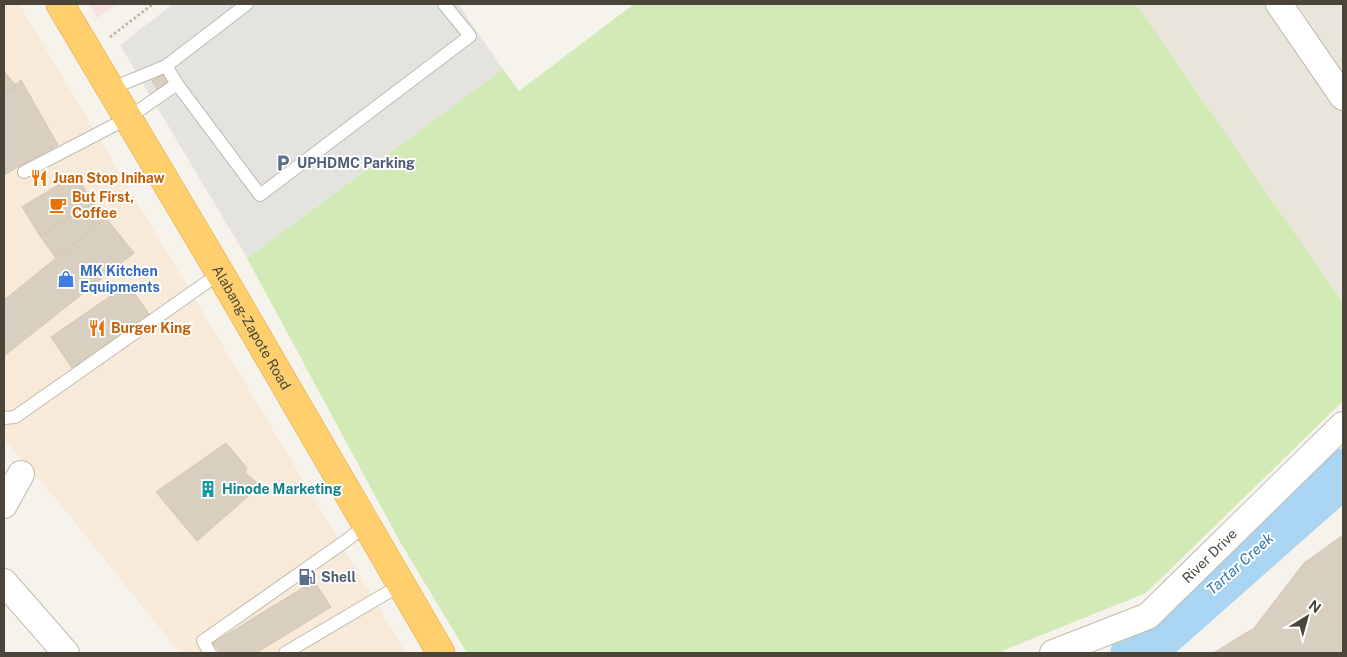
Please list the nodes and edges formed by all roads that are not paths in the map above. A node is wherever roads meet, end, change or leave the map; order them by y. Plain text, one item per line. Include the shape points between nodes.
1 (60, 4) edge
2 (247, 4) edge
3 (444, 4) edge
4 (1279, 4) edge
5 (166, 66) junction
6 (177, 84) junction
7 (110, 89) junction
8 (1343, 97) edge
9 (128, 118) junction
10 (24, 172) dead end
11 (220, 273) junction
12 (4, 418) edge
13 (1343, 425) edge
14 (22, 474) dead end
15 (4, 506) edge
16 (367, 524) junction
17 (4, 582) edge
18 (402, 584) junction
19 (66, 653) edge
20 (210, 653) edge
21 (285, 653) edge
22 (441, 653) edge
23 (1054, 653) edge

1 - 7 highway, Alabang-Zapote Road
2 - 5 lane
3 - 6 lane via 470,36 260,195
4 - 8 street
5 - 6 lane
5 - 7 lane
6 - 9 lane
7 - 9 highway, Alabang-Zapote Road
9 - 10 lane
9 - 11 highway, Alabang-Zapote Road
11 - 12 lane via 14,417
11 - 16 highway, Alabang-Zapote Road
13 - 23 street, River Drive via 1148,616
14 - 15 street
16 - 18 highway, Alabang-Zapote Road
16 - 20 lane via 203,641
17 - 19 street
18 - 21 lane
18 - 22 highway, Alabang-Zapote Road

